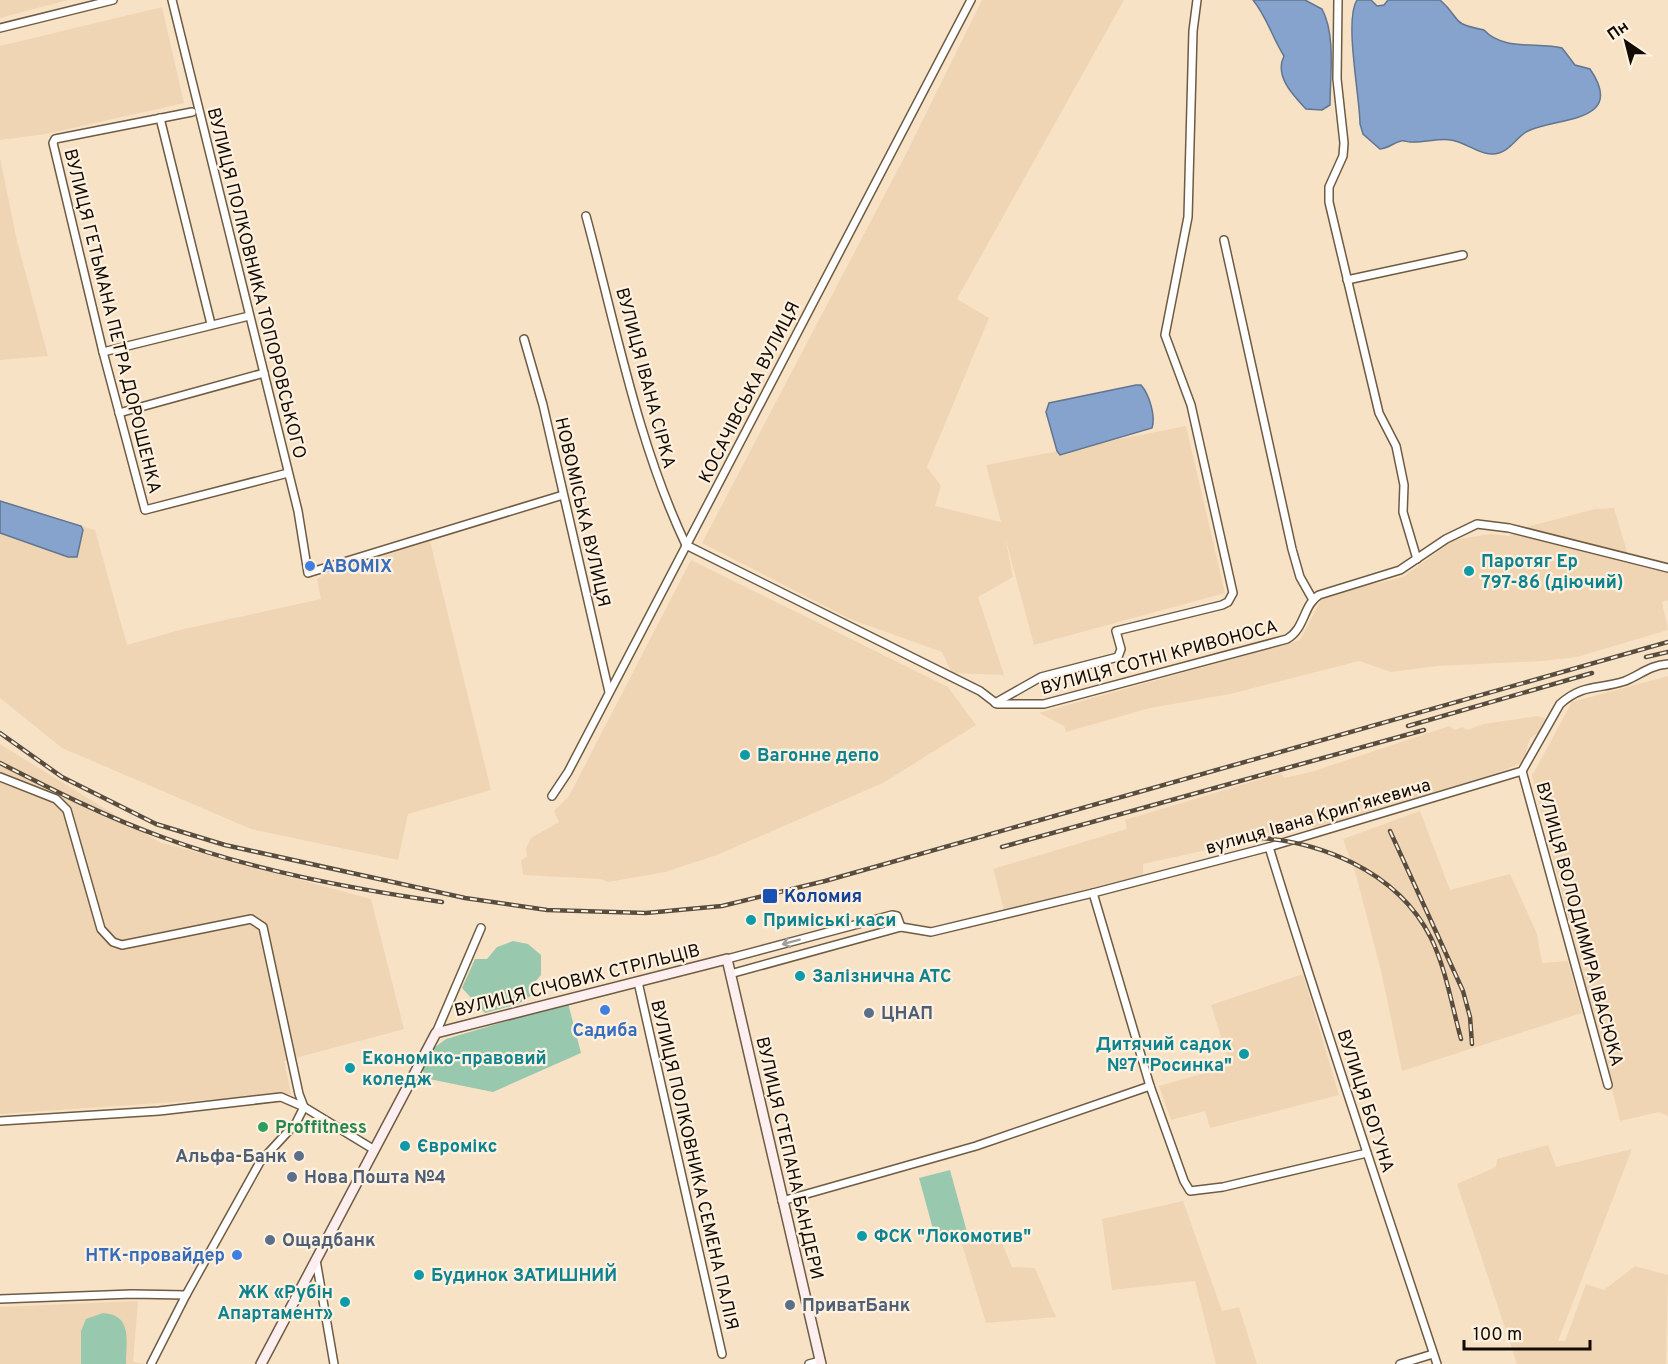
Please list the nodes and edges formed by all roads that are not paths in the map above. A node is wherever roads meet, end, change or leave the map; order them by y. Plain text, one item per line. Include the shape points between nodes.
1 (113, 0) edge
2 (172, 0) edge
3 (970, 0) edge
4 (1197, 0) edge
5 (1338, 0) edge
6 (0, 28) edge
7 (192, 112) dead end
8 (160, 118) junction
9 (586, 216) dead end
10 (1224, 240) dead end
11 (1463, 255) dead end
12 (1347, 280) junction
13 (249, 316) junction
14 (211, 324) junction
15 (524, 339) dead end
16 (103, 352) junction
17 (264, 373) junction
18 (119, 413) junction
19 (288, 473) junction
20 (563, 495) junction
21 (686, 545) junction
22 (1417, 559) junction
23 (1668, 568) edge
24 (1312, 600) junction
25 (1668, 664) edge
26 (609, 692) junction
27 (995, 703) junction
28 (1522, 771) junction
29 (0, 777) edge
30 (552, 796) dead end
31 (1269, 847) junction
32 (1092, 892) junction
33 (901, 927) junction
34 (481, 928) dead end
35 (727, 959) junction
36 (730, 974) junction
37 (638, 982) junction
38 (436, 1032) junction
39 (1608, 1085) dead end
40 (1150, 1086) junction
41 (304, 1107) junction
42 (0, 1121) edge
43 (372, 1149) junction
44 (1367, 1154) junction
45 (782, 1201) junction
46 (316, 1259) junction
47 (297, 1293) junction
48 (186, 1295) junction
49 (322, 1296) junction
50 (0, 1299) edge
51 (722, 1354) dead end
52 (1433, 1354) junction
53 (820, 1363) edge
54 (151, 1364) edge
55 (261, 1364) edge
56 (334, 1364) edge
57 (810, 1364) edge
58 (1400, 1364) edge
59 (1437, 1364) edge

1 - 6 street
2 - 13 street, ВУЛИЦЯ ПОЛКОВНИКА ТОПОРОВСЬКОГО
3 - 21 street, КОСАЧІВСЬКА ВУЛИЦЯ
4 - 27 street via 1188,217 1165,334 1191,405 1233,593 1222,605 1116,631 1121,649 1118,657 1041,677
5 - 12 street via 1336,79 1344,143 1328,194
7 - 8 street
8 - 14 street
8 - 16 street, ВУЛИЦЯ ГЕТЬМАНА ПЕТРА ДОРОШЕНКА via 55,139 54,150
9 - 21 street, ВУЛИЦЯ ІВАНА СІРКА via 654,471
10 - 24 street via 1292,549
11 - 12 street
12 - 22 street via 1379,413 1396,446 1404,485 1403,512
13 - 14 street
13 - 17 street, ВУЛИЦЯ ПОЛКОВНИКА ТОПОРОВСЬКОГО
14 - 16 street
15 - 20 street, НОВОМІСЬКА ВУЛИЦЯ
16 - 18 street, ВУЛИЦЯ ГЕТЬМАНА ПЕТРА ДОРОШЕНКА
17 - 18 street
17 - 19 street, ВУЛИЦЯ ПОЛКОВНИКА ТОПОРОВСЬКОГО
18 - 19 street, ВУЛИЦЯ ГЕТЬМАНА ПЕТРА ДОРОШЕНКА via 145,510
19 - 20 street, ВУЛИЦЯ ПОЛКОВНИКА ТОПОРОВСЬКОГО via 308,573
20 - 26 street, НОВОМІСЬКА ВУЛИЦЯ
21 - 26 street, КОСАЧІВСЬКА ВУЛИЦЯ
21 - 27 street via 980,691
22 - 23 street via 1463,529 1482,524
22 - 24 street via 1393,572
24 - 27 street, ВУЛИЦЯ СОТНІ КРИВОНОСА via 1299,628 1280,642 1040,705
25 - 28 street via 1650,667 1624,681 1578,690 1568,697 1560,704
26 - 30 street, КОСАЧІВСЬКА ВУЛИЦЯ
28 - 31 street, вулиця Івана Крипʼякевича
28 - 39 street, ВУЛИЦЯ ВОЛОДИМИРА ІВАСЮКА
29 - 41 street via 56,799 67,810 101,929 113,942 122,945 251,919 262,927
31 - 32 street, вулиця Івана Крипʼякевича
31 - 44 street, ВУЛИЦЯ БОГУНА
32 - 33 street, вулиця Івана Крипʼякевича via 931,932
32 - 40 street
33 -> 35 street via 894,915
33 - 36 street
34 - 38 street, ВУЛИЦЯ СІЧОВИХ СТРІЛЬЦІВ
35 - 36 street, ВУЛИЦЯ СТЕПАНА БАНДЕРИ
35 - 37 street, ВУЛИЦЯ СІЧОВИХ СТРІЛЬЦІВ
36 - 45 street, ВУЛИЦЯ СТЕПАНА БАНДЕРИ
37 - 38 street, ВУЛИЦЯ СІЧОВИХ СТРІЛЬЦІВ
37 - 51 street, ВУЛИЦЯ ПОЛКОВНИКА СЕМЕНА ПАЛІЯ
38 - 43 street, ВУЛИЦЯ СІЧОВИХ СТРІЛЬЦІВ
40 - 44 street via 1190,1191
40 - 45 street via 976,1146
41 - 42 street via 279,1097 159,1111
41 - 43 street
41 - 48 street via 296,1124 260,1162
43 - 46 street, ВУЛИЦЯ СІЧОВИХ СТРІЛЬЦІВ
44 - 52 street, ВУЛИЦЯ БОГУНА
45 - 53 street, ВУЛИЦЯ СТЕПАНА БАНДЕРИ
46 - 47 street, ВУЛИЦЯ СІЧОВИХ СТРІЛЬЦІВ
46 - 49 street
47 - 49 street via 312,1287
47 - 55 street, ВУЛИЦЯ СІЧОВИХ СТРІЛЬЦІВ
48 - 50 street
48 - 54 street
49 - 56 street
52 - 58 street
52 - 59 street, ВУЛИЦЯ БОГУНА
53 - 57 street

